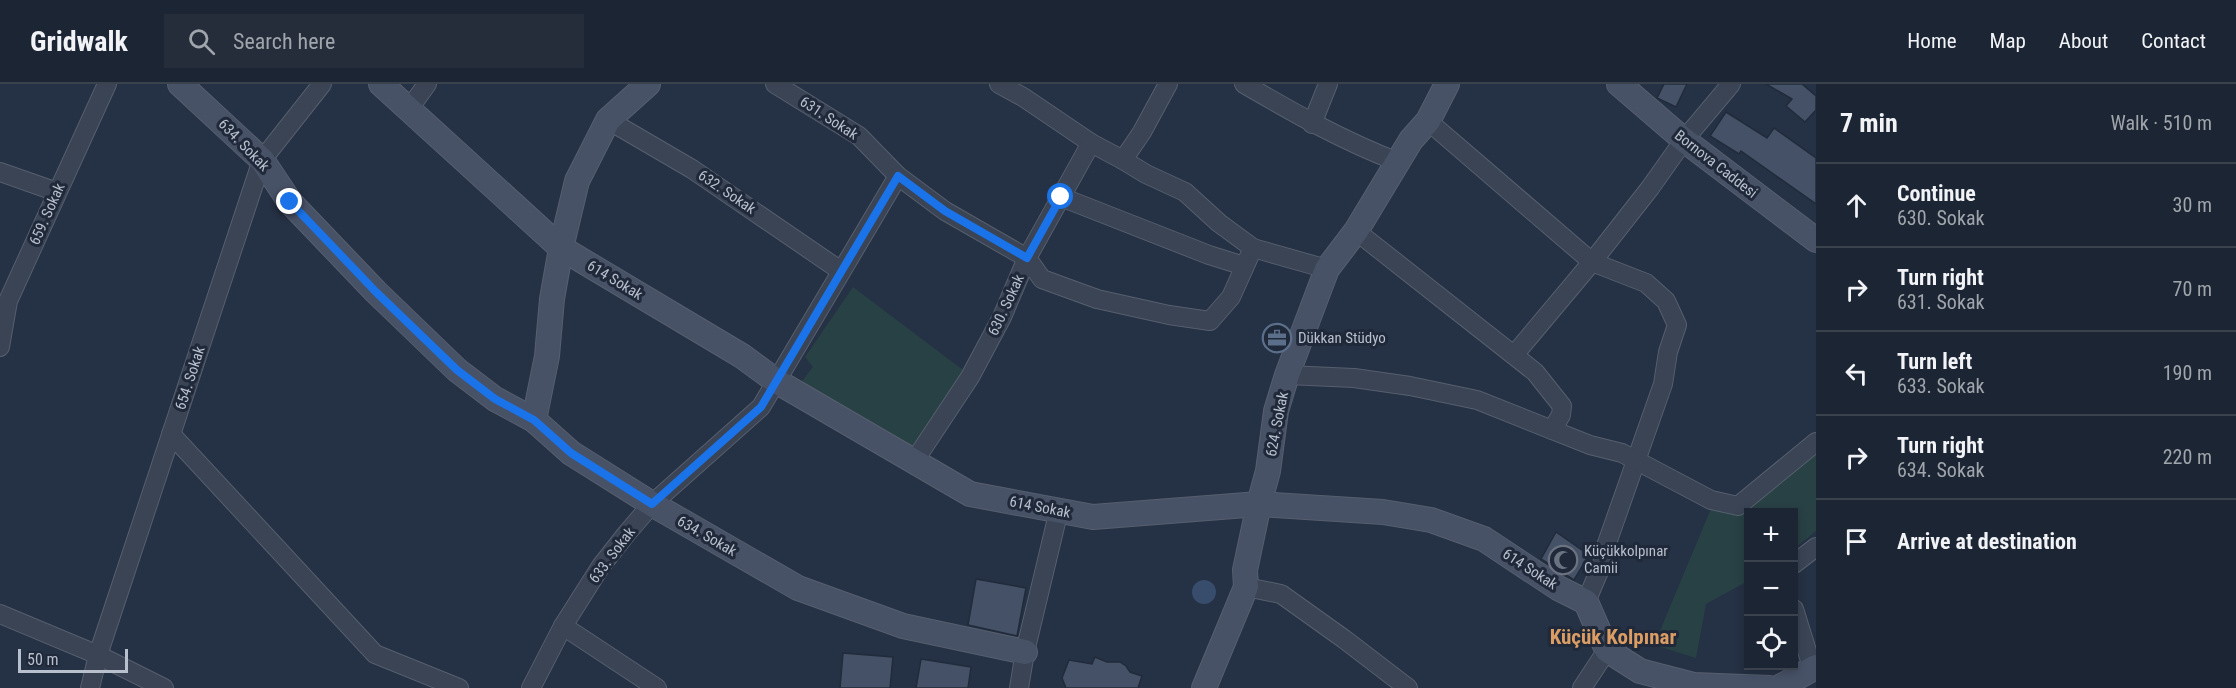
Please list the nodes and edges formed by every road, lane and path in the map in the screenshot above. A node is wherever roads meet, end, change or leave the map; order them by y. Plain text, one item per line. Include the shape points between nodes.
1 (107, 84) edge
2 (180, 84) edge
3 (322, 84) edge
4 (381, 84) edge
5 (427, 84) edge
6 (648, 84) edge
7 (775, 84) edge
8 (999, 84) edge
9 (1168, 84) edge
10 (1244, 84) edge
11 (1328, 84) edge
12 (1447, 84) edge
13 (1619, 84) edge
14 (1731, 84) edge
15 (409, 110) junction
16 (608, 120) junction
17 (1428, 121) junction
18 (1312, 124) junction
19 (1684, 140) junction
20 (1090, 143) junction
21 (262, 160) junction
22 (1123, 160) junction
23 (1398, 162) junction
24 (0, 172) edge
25 (898, 176) junction
26 (57, 192) junction
27 (1061, 197) junction
28 (1356, 231) junction
29 (1816, 240) edge
30 (561, 248) junction
31 (1253, 248) junction
32 (1027, 258) junction
33 (1592, 262) junction
34 (1244, 266) junction
35 (1327, 269) junction
36 (841, 271) junction
37 (0, 347) edge
38 (1514, 355) junction
39 (1287, 375) junction
40 (776, 381) junction
41 (534, 420) junction
42 (1552, 430) junction
43 (171, 434) junction
44 (1816, 442) edge
45 (1637, 461) junction
46 (913, 463) junction
47 (652, 504) junction
48 (1259, 504) junction
49 (1059, 510) junction
50 (1816, 548) edge
51 (1797, 562) edge
52 (1246, 587) junction
53 (1586, 602) junction
54 (0, 614) edge
55 (1796, 616) edge
56 (563, 626) junction
57 (1607, 650) junction
58 (1024, 652) junction
59 (98, 655) junction
60 (1814, 667) edge
61 (90, 688) edge
62 (164, 688) edge
63 (459, 688) edge
64 (531, 688) edge
65 (657, 688) edge
66 (1019, 688) edge
67 (1204, 688) edge
68 (1408, 688) edge
69 (1582, 688) edge
70 (1769, 688) edge
71 (1778, 688) edge

1 - 26 street, 659. Sokak
2 - 21 street, 634. Sokak
3 - 21 street, 654. Sokak
4 - 15 street, 614 Sokak
5 - 15 street
6 - 16 street
7 - 25 street, 631. Sokak via 859,136
8 - 20 street
9 - 22 street
10 - 18 street
11 - 18 street
12 - 17 street, 624. Sokak
13 - 19 street, Bornova Caddesi
14 - 19 street
15 - 30 street, 614 Sokak
16 - 30 street via 577,181
16 - 36 street, 632. Sokak via 692,169
17 - 23 street, 624. Sokak
17 - 33 street
18 - 23 street
19 - 29 street, Bornova Caddesi
19 - 33 street
20 - 22 street
20 - 27 street, 630. Sokak
21 - 41 street, 634. Sokak via 290,202 457,370 495,399
21 - 43 street, 654. Sokak
22 - 31 street via 1185,192
23 - 28 street, 624. Sokak
24 - 26 street
25 - 32 street, 631. Sokak via 945,211
25 - 36 street, 633. Sokak
26 - 37 street, 659. Sokak via 8,301
27 - 32 street, 630. Sokak
27 - 34 street
28 - 35 street, 624. Sokak
28 - 38 street
30 - 40 street, 614 Sokak via 742,356
30 - 41 street
31 - 34 street
31 - 35 street
32 - 34 street via 1042,279 1097,299 1210,321 1231,297
32 - 46 street, 630. Sokak via 975,367
33 - 38 street
33 - 45 street via 1646,283 1666,301 1677,325 1664,384
35 - 39 street, 624. Sokak
36 - 40 street, 633. Sokak
38 - 42 street via 1535,372 1562,406
39 - 42 street via 1410,386 1477,400
39 - 48 street, 624. Sokak via 1276,411
40 - 46 street, 614 Sokak
40 - 47 street, 633. Sokak via 761,407
41 - 47 street, 634. Sokak via 571,453
42 - 45 street
43 - 59 street, 654. Sokak
43 - 63 street via 375,654
44 - 45 street via 1738,506 1711,500
45 - 53 street
46 - 49 street, 614 Sokak via 970,494
47 - 56 street, 633. Sokak via 601,567
47 - 58 street, 634. Sokak via 798,588 903,626
48 - 49 street, 614 Sokak via 1093,517
48 - 52 street, 624. Sokak via 1245,570
48 - 53 street, 614 Sokak via 1383,512 1431,520 1484,539
49 - 58 street
50 - 51 street
52 - 67 street, 624. Sokak
52 - 68 street via 1281,594
53 - 57 street
54 - 59 street
55 - 60 street
56 - 64 street, 633. Sokak
56 - 65 street
57 - 69 street
57 - 70 street via 1640,671 1694,685
58 - 66 street
59 - 61 street, 654. Sokak
59 - 62 street
60 - 71 street

